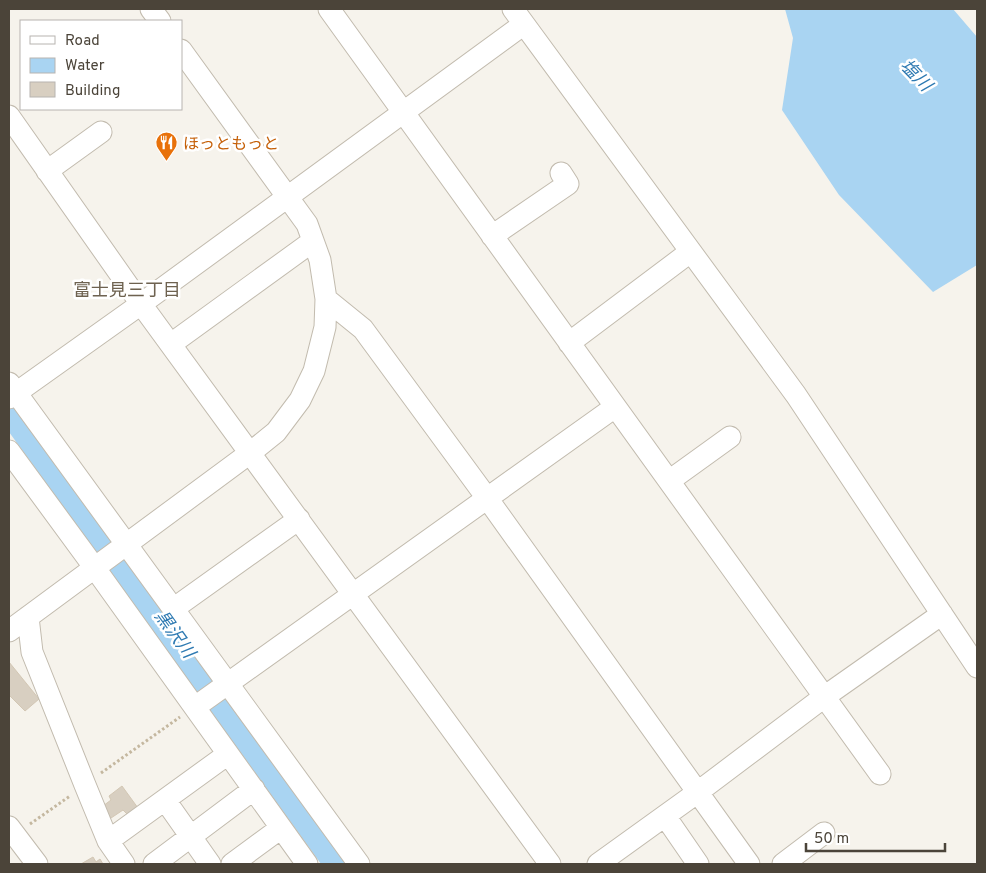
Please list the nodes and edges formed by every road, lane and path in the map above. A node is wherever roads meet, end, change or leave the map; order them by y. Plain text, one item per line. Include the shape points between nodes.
1 (151, 9) edge
2 (329, 9) edge
3 (519, 17) edge
4 (159, 20) edge
5 (182, 51) edge
6 (403, 112) junction
7 (9, 116) edge
8 (101, 132) dead end
9 (47, 171) junction
10 (561, 173) dead end
11 (288, 197) junction
12 (492, 236) junction
13 (314, 241) junction
14 (690, 252) junction
15 (326, 299) junction
16 (141, 304) junction
17 (569, 343) junction
18 (171, 344) junction
19 (11, 391) edge
20 (615, 407) junction
21 (730, 437) dead end
22 (9, 451) edge
23 (250, 453) junction
24 (668, 481) junction
25 (487, 498) junction
26 (299, 519) junction
27 (126, 544) junction
28 (95, 568) junction
29 (353, 594) junction
30 (173, 608) junction
31 (942, 614) junction
32 (28, 617) junction
33 (9, 631) edge
34 (977, 666) edge
35 (228, 683) junction
36 (824, 697) junction
37 (194, 707) junction
38 (228, 754) junction
39 (880, 774) dead end
40 (85, 785) junction
41 (254, 790) junction
42 (698, 792) junction
43 (165, 800) junction
44 (666, 816) junction
45 (281, 828) junction
46 (12, 831) edge
47 (824, 833) dead end
48 (191, 836) junction
49 (108, 841) junction
50 (611, 860) edge
51 (37, 864) edge
52 (124, 864) edge
53 (154, 864) edge
54 (210, 864) edge
55 (232, 864) edge
56 (307, 864) edge
57 (360, 864) edge
58 (550, 864) edge
59 (698, 864) edge
60 (749, 864) edge
61 (783, 864) edge

1 - 4 street
2 - 6 street
3 - 6 street
3 - 14 street
5 - 11 street
6 - 11 street
6 - 12 street
7 - 9 street
8 - 9 street
9 - 16 street
10 - 12 street via 568,184
11 - 13 street via 307,224
11 - 16 street
12 - 17 street
13 - 15 street
13 - 18 street
14 - 17 street
14 - 31 street via 796,395
15 - 23 street via 325,327 314,372 300,400 276,432
15 - 25 street via 363,329
16 - 18 street
16 - 19 street
17 - 20 street
18 - 23 street
19 - 27 street
20 - 24 street
20 - 25 street
21 - 24 street
22 - 28 street
23 - 26 street
23 - 27 street
24 - 36 street
25 - 29 street
25 - 42 street
26 - 29 street
26 - 30 street
27 - 28 street
27 - 30 street
28 - 32 street
28 - 37 street
29 - 35 street
29 - 58 street
30 - 35 street
31 - 34 street
31 - 36 street
32 - 33 street
32 - 40 street via 32,652
35 - 37 street
35 - 57 street
36 - 39 street
36 - 42 street
37 - 38 street
37 - 40 path
38 - 41 street
38 - 43 street
40 - 46 path
40 - 49 street
41 - 45 street
41 - 48 street
42 - 44 street
42 - 60 street
43 - 48 street
43 - 49 street
44 - 50 street
44 - 59 street
45 - 55 street
45 - 56 street
46 - 51 street
47 - 61 street
48 - 53 street
48 - 54 street
49 - 52 street

